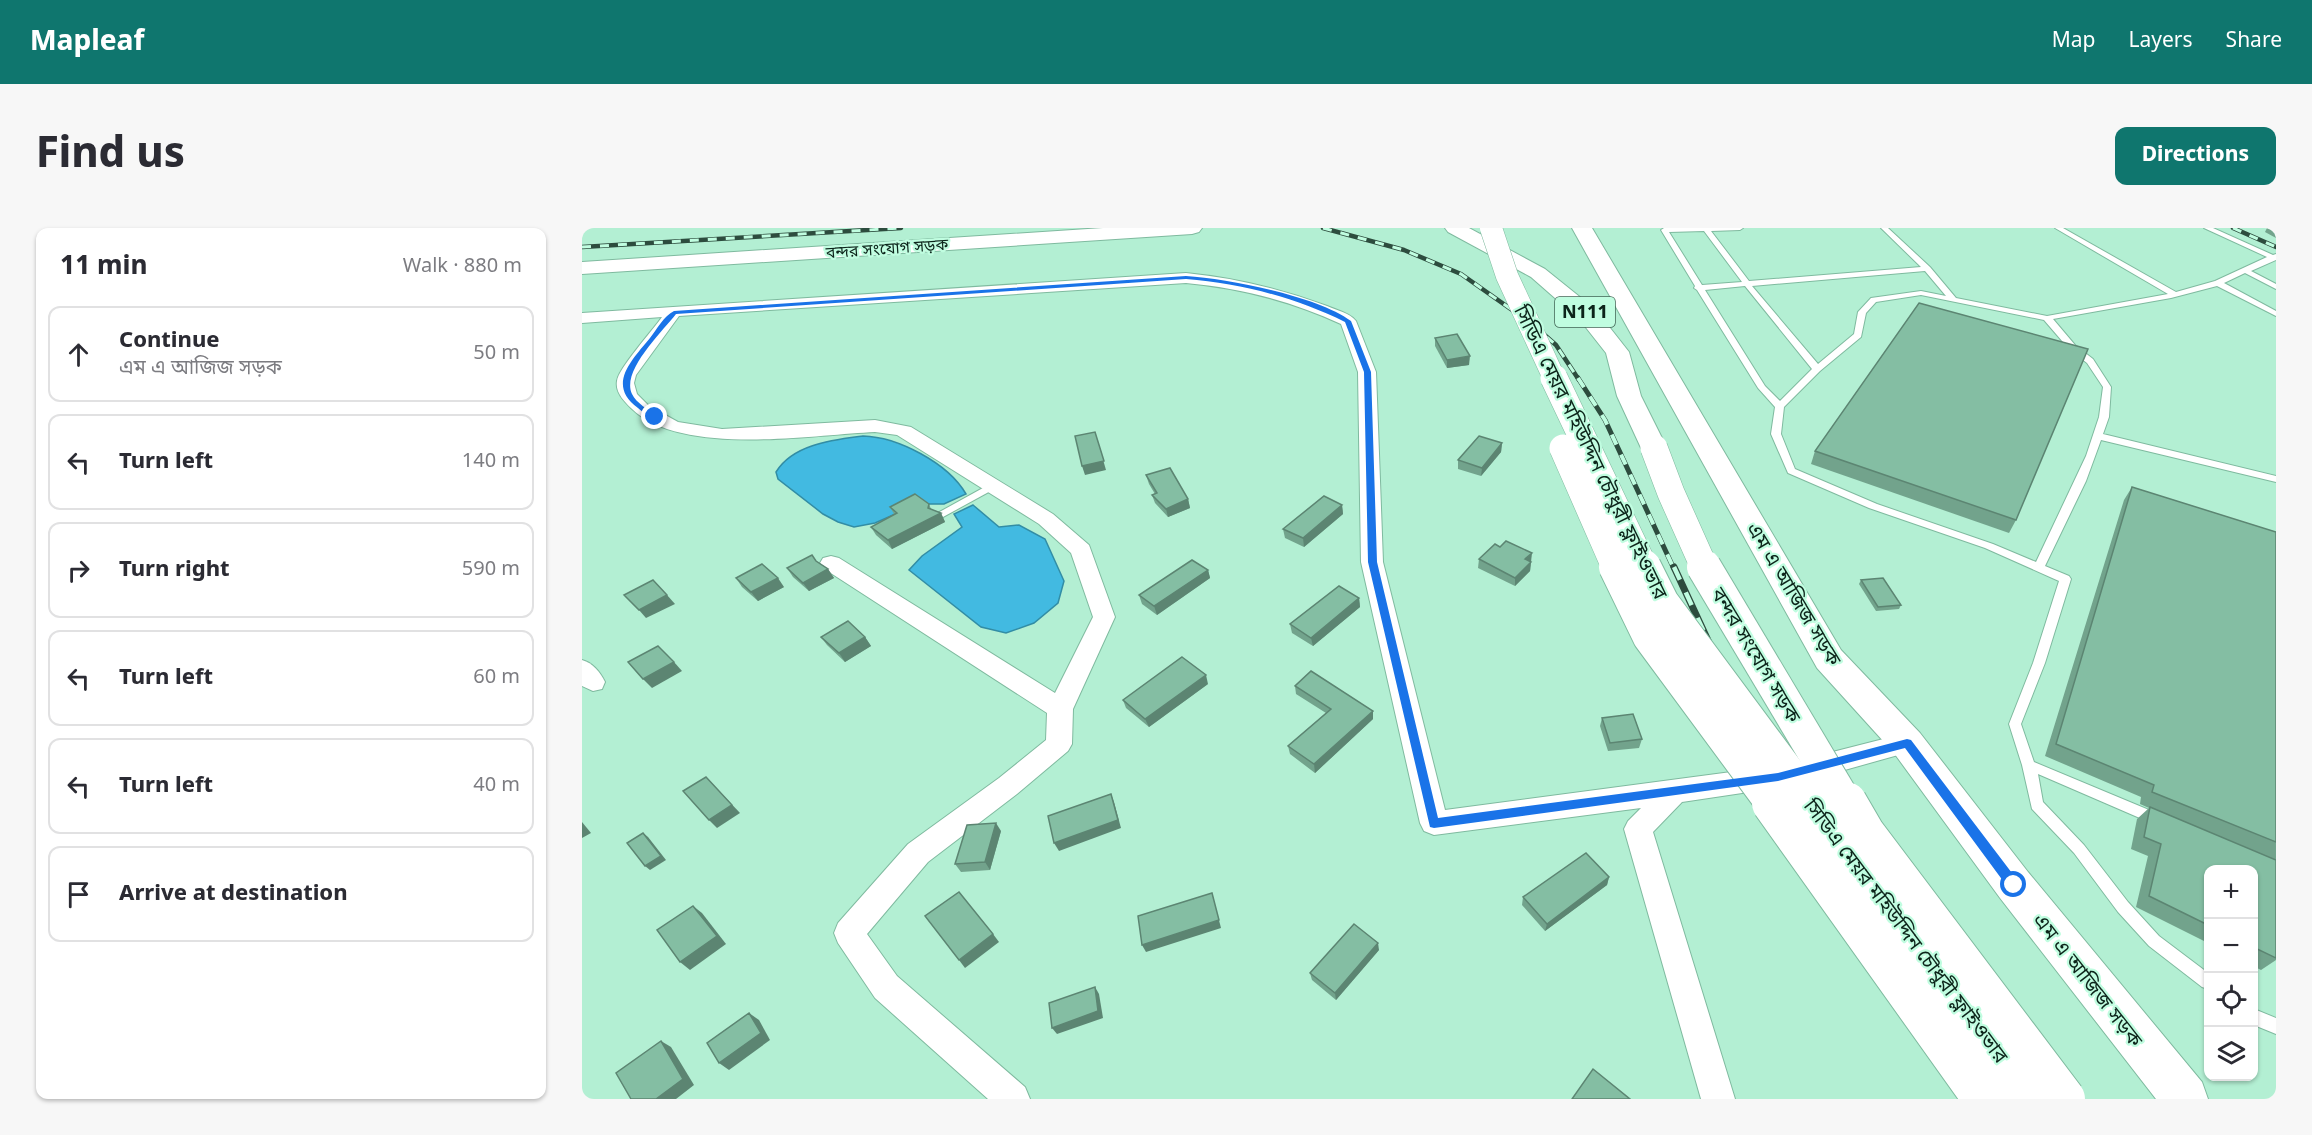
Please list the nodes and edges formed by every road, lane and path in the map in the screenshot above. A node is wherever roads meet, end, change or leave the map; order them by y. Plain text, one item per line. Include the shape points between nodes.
1 (1192, 228) edge
2 (1455, 228) edge
3 (1476, 228) edge
4 (1491, 228) edge
5 (1582, 228) edge
6 (1740, 228) edge
7 (1884, 228) edge
8 (2058, 228) edge
9 (2207, 228) edge
10 (1706, 229) edge
11 (2275, 257) edge
12 (582, 268) edge
13 (1927, 269) junction
14 (2244, 270) junction
15 (2218, 283) junction
16 (1747, 284) junction
17 (2276, 287) edge
18 (1698, 288) junction
19 (2175, 295) junction
20 (1954, 300) junction
21 (674, 312) junction
22 (2276, 314) edge
23 (582, 318) edge
24 (2047, 318) junction
25 (1817, 369) junction
26 (1780, 406) junction
27 (2098, 436) junction
28 (2276, 479) edge
29 (984, 490) junction
30 (940, 514) edge
31 (831, 563) dead end
32 (2039, 568) junction
33 (1060, 709) junction
34 (1907, 743) junction
35 (2029, 765) junction
36 (1675, 792) junction
37 (2166, 824) edge
38 (2204, 979) edge
39 (2258, 1019) edge
40 (2276, 1026) edge
41 (1013, 1099) edge
42 (1718, 1099) edge
43 (1984, 1099) edge
44 (2031, 1099) edge
45 (2064, 1099) edge
46 (2185, 1099) edge

1 - 12 main road, বন্দর সংযোগ সড়ক
2 - 45 main road, বন্দর সংযোগ সড়ক / N111, bridge via 1538,273 1588,315 1617,352 1629,396 1704,567 1864,834
3 - 43 main road, bridge via 1532,380 1650,637
4 - 44 main road, সিডিএ মেয়র মহিউদ্দিন চৌধুরী ফ্লাইওভার, bridge via 1507,276 1662,603
5 - 34 main road, এম এ আজিজ সড়ক via 1829,660
6 - 10 lane
7 - 13 lane
8 - 19 lane
9 - 11 lane
10 - 16 lane
10 - 18 lane via 1664,231
11 - 14 lane
13 - 16 lane
13 - 20 lane
14 - 15 lane
14 - 17 lane
15 - 19 lane
15 - 22 lane
16 - 18 lane
16 - 25 lane
18 - 26 lane via 1762,388
19 - 24 lane
20 - 24 lane
20 - 25 lane via 1921,293 1874,300 1862,312 1858,335
21 - 23 street
21 - 29 street via 632,365 625,383 635,403 655,417 673,427 722,435 890,427 921,441
21 - 36 street via 1186,278 1218,280 1311,303 1348,321 1367,372 1372,562 1434,824
24 - 27 lane via 2090,361 2106,387
25 - 26 lane
26 - 32 lane via 1776,434 1791,471
27 - 28 lane
27 - 32 lane via 2082,482
29 - 30 lane
29 - 33 street via 1046,519 1081,550 1104,617
31 - 33 street
32 - 35 lane via 2065,579 2015,724
33 - 41 street via 1059,744 918,853 849,933 886,987
34 - 36 street via 1778,777
34 - 46 main road, এম এ আজিজ সড়ক via 2021,894
35 - 37 lane
35 - 38 lane via 2037,805 2079,849 2154,941
36 - 42 street via 1638,829
39 - 40 lane

